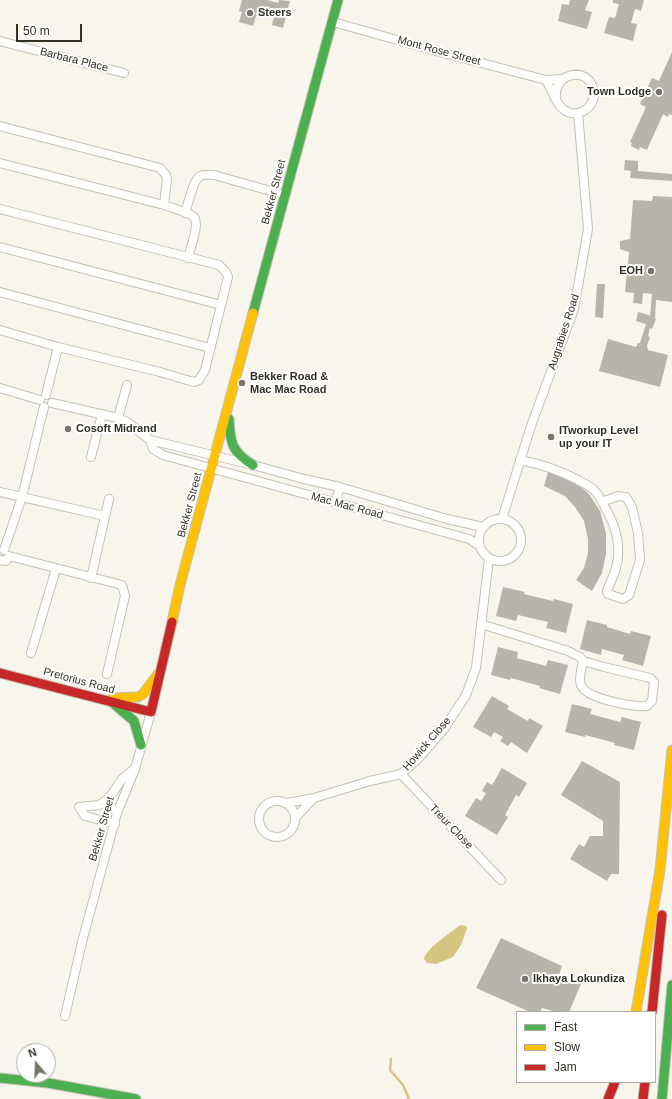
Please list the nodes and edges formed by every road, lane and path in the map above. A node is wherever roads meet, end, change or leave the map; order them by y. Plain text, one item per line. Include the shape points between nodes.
1 (338, 0) edge
2 (333, 22) junction
3 (0, 41) edge
4 (124, 73) dead end
5 (563, 79) junction
6 (546, 80) junction
7 (556, 98) junction
8 (578, 113) junction
9 (0, 126) edge
10 (0, 163) edge
11 (285, 195) junction
12 (164, 205) junction
13 (0, 209) edge
14 (185, 213) junction
15 (0, 247) edge
16 (188, 258) junction
17 (0, 292) edge
18 (221, 305) junction
19 (0, 330) edge
20 (58, 347) junction
21 (210, 348) junction
22 (126, 385) dead end
23 (0, 388) edge
24 (46, 401) junction
25 (229, 406) junction
26 (102, 414) junction
27 (118, 418) junction
28 (150, 440) junction
29 (216, 455) junction
30 (91, 457) dead end
31 (520, 460) junction
32 (253, 465) junction
33 (212, 469) junction
34 (340, 487) junction
35 (0, 492) edge
36 (22, 497) junction
37 (109, 499) dead end
38 (602, 502) junction
39 (335, 503) junction
40 (105, 516) junction
41 (502, 519) junction
42 (483, 527) junction
43 (480, 546) junction
44 (4, 552) edge
45 (489, 558) junction
46 (0, 560) edge
47 (56, 569) junction
48 (91, 578) junction
49 (481, 624) junction
50 (30, 653) dead end
51 (583, 661) junction
52 (162, 668) junction
53 (0, 672) edge
54 (107, 674) dead end
55 (102, 699) junction
56 (112, 702) junction
57 (151, 712) junction
58 (141, 745) junction
59 (672, 750) edge
60 (135, 769) junction
61 (402, 774) junction
62 (672, 796) edge
63 (314, 798) junction
64 (104, 802) junction
65 (287, 803) junction
66 (117, 813) junction
67 (296, 817) junction
68 (115, 824) junction
69 (501, 880) dead end
70 (672, 985) edge
71 (636, 1011) edge
72 (652, 1011) edge
73 (65, 1016) dead end
74 (0, 1078) edge
75 (615, 1083) edge
76 (645, 1083) edge
77 (136, 1099) edge
78 (608, 1099) edge
79 (643, 1099) edge
80 (662, 1099) edge

1 - 2 main road, Bekker Street
2 - 6 street, Mont Rose Street
2 - 11 main road, Bekker Street
3 - 4 street, Barbara Place
5 - 6 street, Mont Rose Street
5 - 7 street via 557,86
5 - 8 street via 580,76 586,78 593,88 590,106
6 - 7 street
7 - 8 street via 566,111
8 - 31 street, Augrabies Road via 588,229 584,253 574,309 530,426
9 - 12 street via 160,168 167,179
10 - 12 street
11 - 14 street via 202,175 196,182
11 - 25 main road, Bekker Street
12 - 14 street
13 - 16 street
14 - 16 street via 194,217 196,225
15 - 18 street
16 - 18 street via 219,265 226,272 228,280
17 - 21 street
18 - 21 street
19 - 20 street
20 - 21 street via 194,382 204,374
20 - 24 street
22 - 27 street
23 - 24 street
24 - 26 street
24 - 36 street
25 - 29 main road, Bekker Street
25 - 32 main road via 232,446 242,458
26 - 27 street
26 - 30 street
27 - 28 street
28 - 29 street, Mac Mac Road
28 - 33 street, Mac Mac Road via 153,449 163,455
29 - 32 street, Mac Mac Road
29 - 33 main road, Bekker Street
31 - 38 street via 563,472 593,489
31 - 41 street, Augrabies Road
32 - 34 street, Mac Mac Road
33 - 39 street, Mac Mac Road
33 - 52 main road, Bekker Street via 180,586
34 - 39 street
34 - 42 street, Mac Mac Road
35 - 36 street
36 - 40 street
36 - 44 street
37 - 40 street
38 - 38 street via 616,530 617,538 616,567 607,591 608,594 623,599 629,595 640,560 638,533 632,507 626,497 618,496
39 - 43 street, Mac Mac Road via 469,539
40 - 48 street
41 - 42 street via 488,522
41 - 45 street via 519,530 521,544 514,556 508,560
42 - 43 street via 480,533
43 - 45 street
44 - 46 street via 6,561
44 - 47 street
45 - 49 street, Howick Close
47 - 48 street
47 - 50 street
48 - 54 street via 122,585 124,589 125,596
49 - 51 street via 568,651
49 - 61 street, Howick Close via 476,668 466,695 444,728
51 - 51 street via 650,678 654,682 652,701 647,706 634,706 588,693 579,681
52 - 55 main road via 143,694 133,698
52 - 57 main road, Bekker Street
53 - 55 main road, Pretorius Road
55 - 56 main road, Pretorius Road
56 - 57 main road, Pretorius Road
56 - 58 main road via 134,721
57 - 58 street, Bekker Street
58 - 60 street, Bekker Street
59 - 71 main road via 660,870
60 - 64 street via 122,779
60 - 66 street, Bekker Street
61 - 63 street, Howick Close via 370,780
61 - 69 street, Treur Close
62 - 72 main road
63 - 65 street, Howick Close
63 - 67 street, Howick Close
64 - 66 street
64 - 68 street via 79,807 85,816
65 - 67 street via 293,808
65 - 67 street via 280,800 265,804 258,818 260,827 266,834 282,837 295,825
66 - 68 street, Bekker Street
68 - 73 street, Bekker Street
70 - 80 main road
74 - 77 main road via 48,1083
75 - 78 main road
76 - 79 main road

